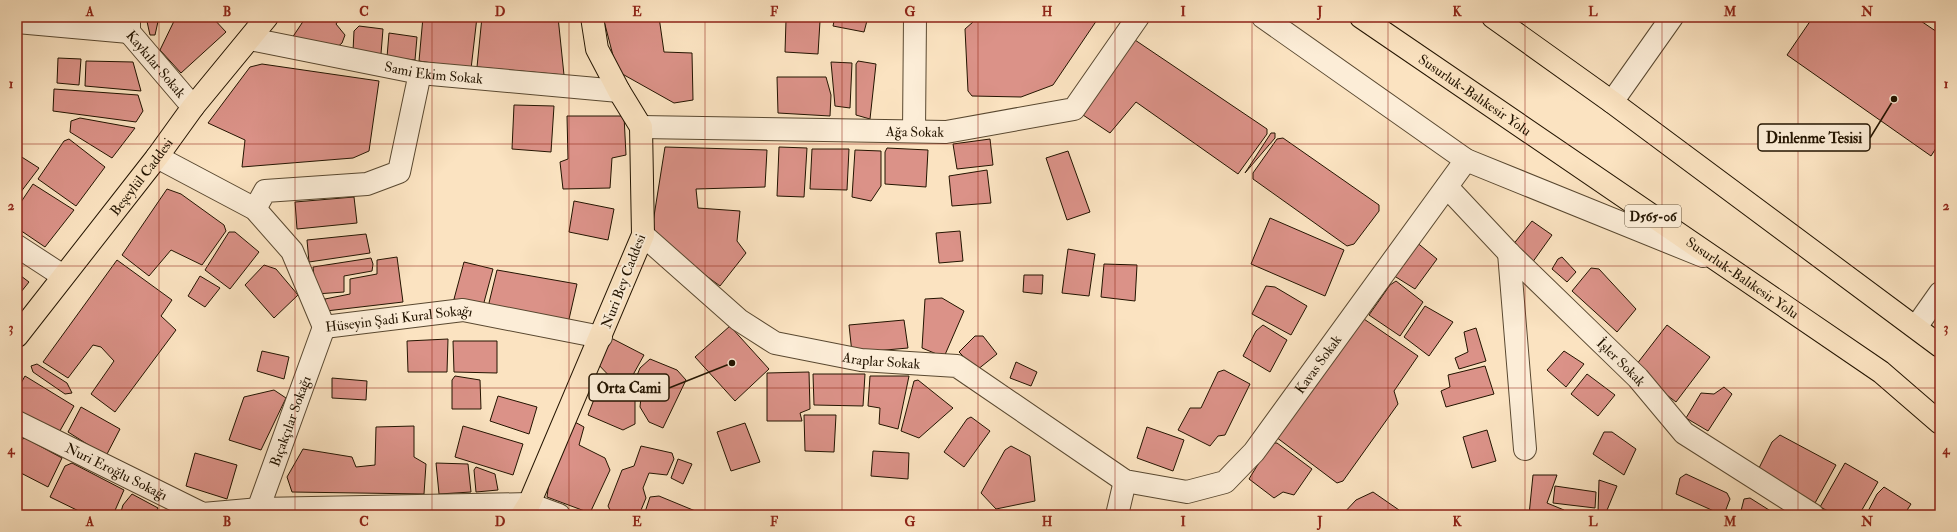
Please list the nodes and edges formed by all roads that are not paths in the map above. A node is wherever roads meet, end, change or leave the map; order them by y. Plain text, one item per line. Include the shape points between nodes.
1 (267, 17) edge
2 (592, 17) edge
3 (915, 17) edge
4 (1138, 17) edge
5 (1263, 17) edge
6 (1361, 17) edge
7 (1493, 17) edge
8 (1672, 17) edge
9 (17, 22) edge
10 (129, 24) edge
11 (250, 38) junction
12 (420, 73) junction
13 (619, 91) junction
14 (1612, 102) junction
15 (193, 107) junction
16 (641, 127) junction
17 (914, 131) junction
18 (158, 157) junction
19 (1466, 160) junction
20 (1447, 187) junction
21 (255, 209) junction
22 (643, 234) junction
23 (17, 246) edge
24 (1509, 253) junction
25 (1723, 264) junction
26 (63, 276) junction
27 (1940, 293) edge
28 (324, 327) junction
29 (1916, 327) junction
30 (17, 336) edge
31 (601, 337) junction
32 (1940, 346) edge
33 (17, 422) edge
34 (1940, 423) edge
35 (1525, 449) dead end
36 (1125, 481) junction
37 (525, 510) edge
38 (258, 512) edge
39 (559, 515) edge
40 (1118, 515) edge
41 (1813, 515) edge

1 - 11 main road, Beşeylül Caddesi
2 - 13 main road via 597,49
3 - 17 street
4 - 17 street, Ağa Sokak via 1074,109 946,132
5 - 19 street
6 - 25 main road, Susurluk-Balıkesir Yolu / D565-06
7 - 14 main road
8 - 14 street
9 - 10 street
10 - 15 street, Kaykılar Sokak
11 - 12 street, Sami Ekim Sokak
11 - 15 main road, Beşeylül Caddesi
12 - 13 street, Sami Ekim Sokak
12 - 21 street via 399,172 367,184 265,191
13 - 16 main road
14 - 29 main road
15 - 18 main road, Beşeylül Caddesi
16 - 17 street, Ağa Sokak
16 - 22 main road, Nuri Bey Caddesi
18 - 21 street, Hüseyin Şadi Kural Sokağı
18 - 26 main road, Beşeylül Caddesi
19 - 20 street, Kavas Sokak
19 - 25 street
20 - 24 street, İşler Sokak
20 - 36 street, Kavas Sokak via 1254,452 1226,482 1187,492
21 - 28 street, Hüseyin Şadi Kural Sokağı via 292,251
22 - 31 main road, Nuri Bey Caddesi
22 - 36 street, Araplar Sokak via 739,320 775,343 861,360 957,366
23 - 26 street
24 - 35 street
24 - 41 street, İşler Sokak via 1638,378 1684,433
25 - 34 main road, Susurluk-Balıkesir Yolu / D565-06 via 1880,372
26 - 30 main road, Beşeylül Caddesi
27 - 29 street
28 - 31 street, Hüseyin Şadi Kural Sokağı via 463,310
28 - 38 street, Bıçakçılar Sokağı
29 - 32 main road
31 - 37 main road, Nuri Bey Caddesi
33 - 38 street, Nuri Eroğlu Sokağı via 203,514
36 - 40 street
37 - 38 street, Nuri Eroğlu Sokağı
37 - 39 street

